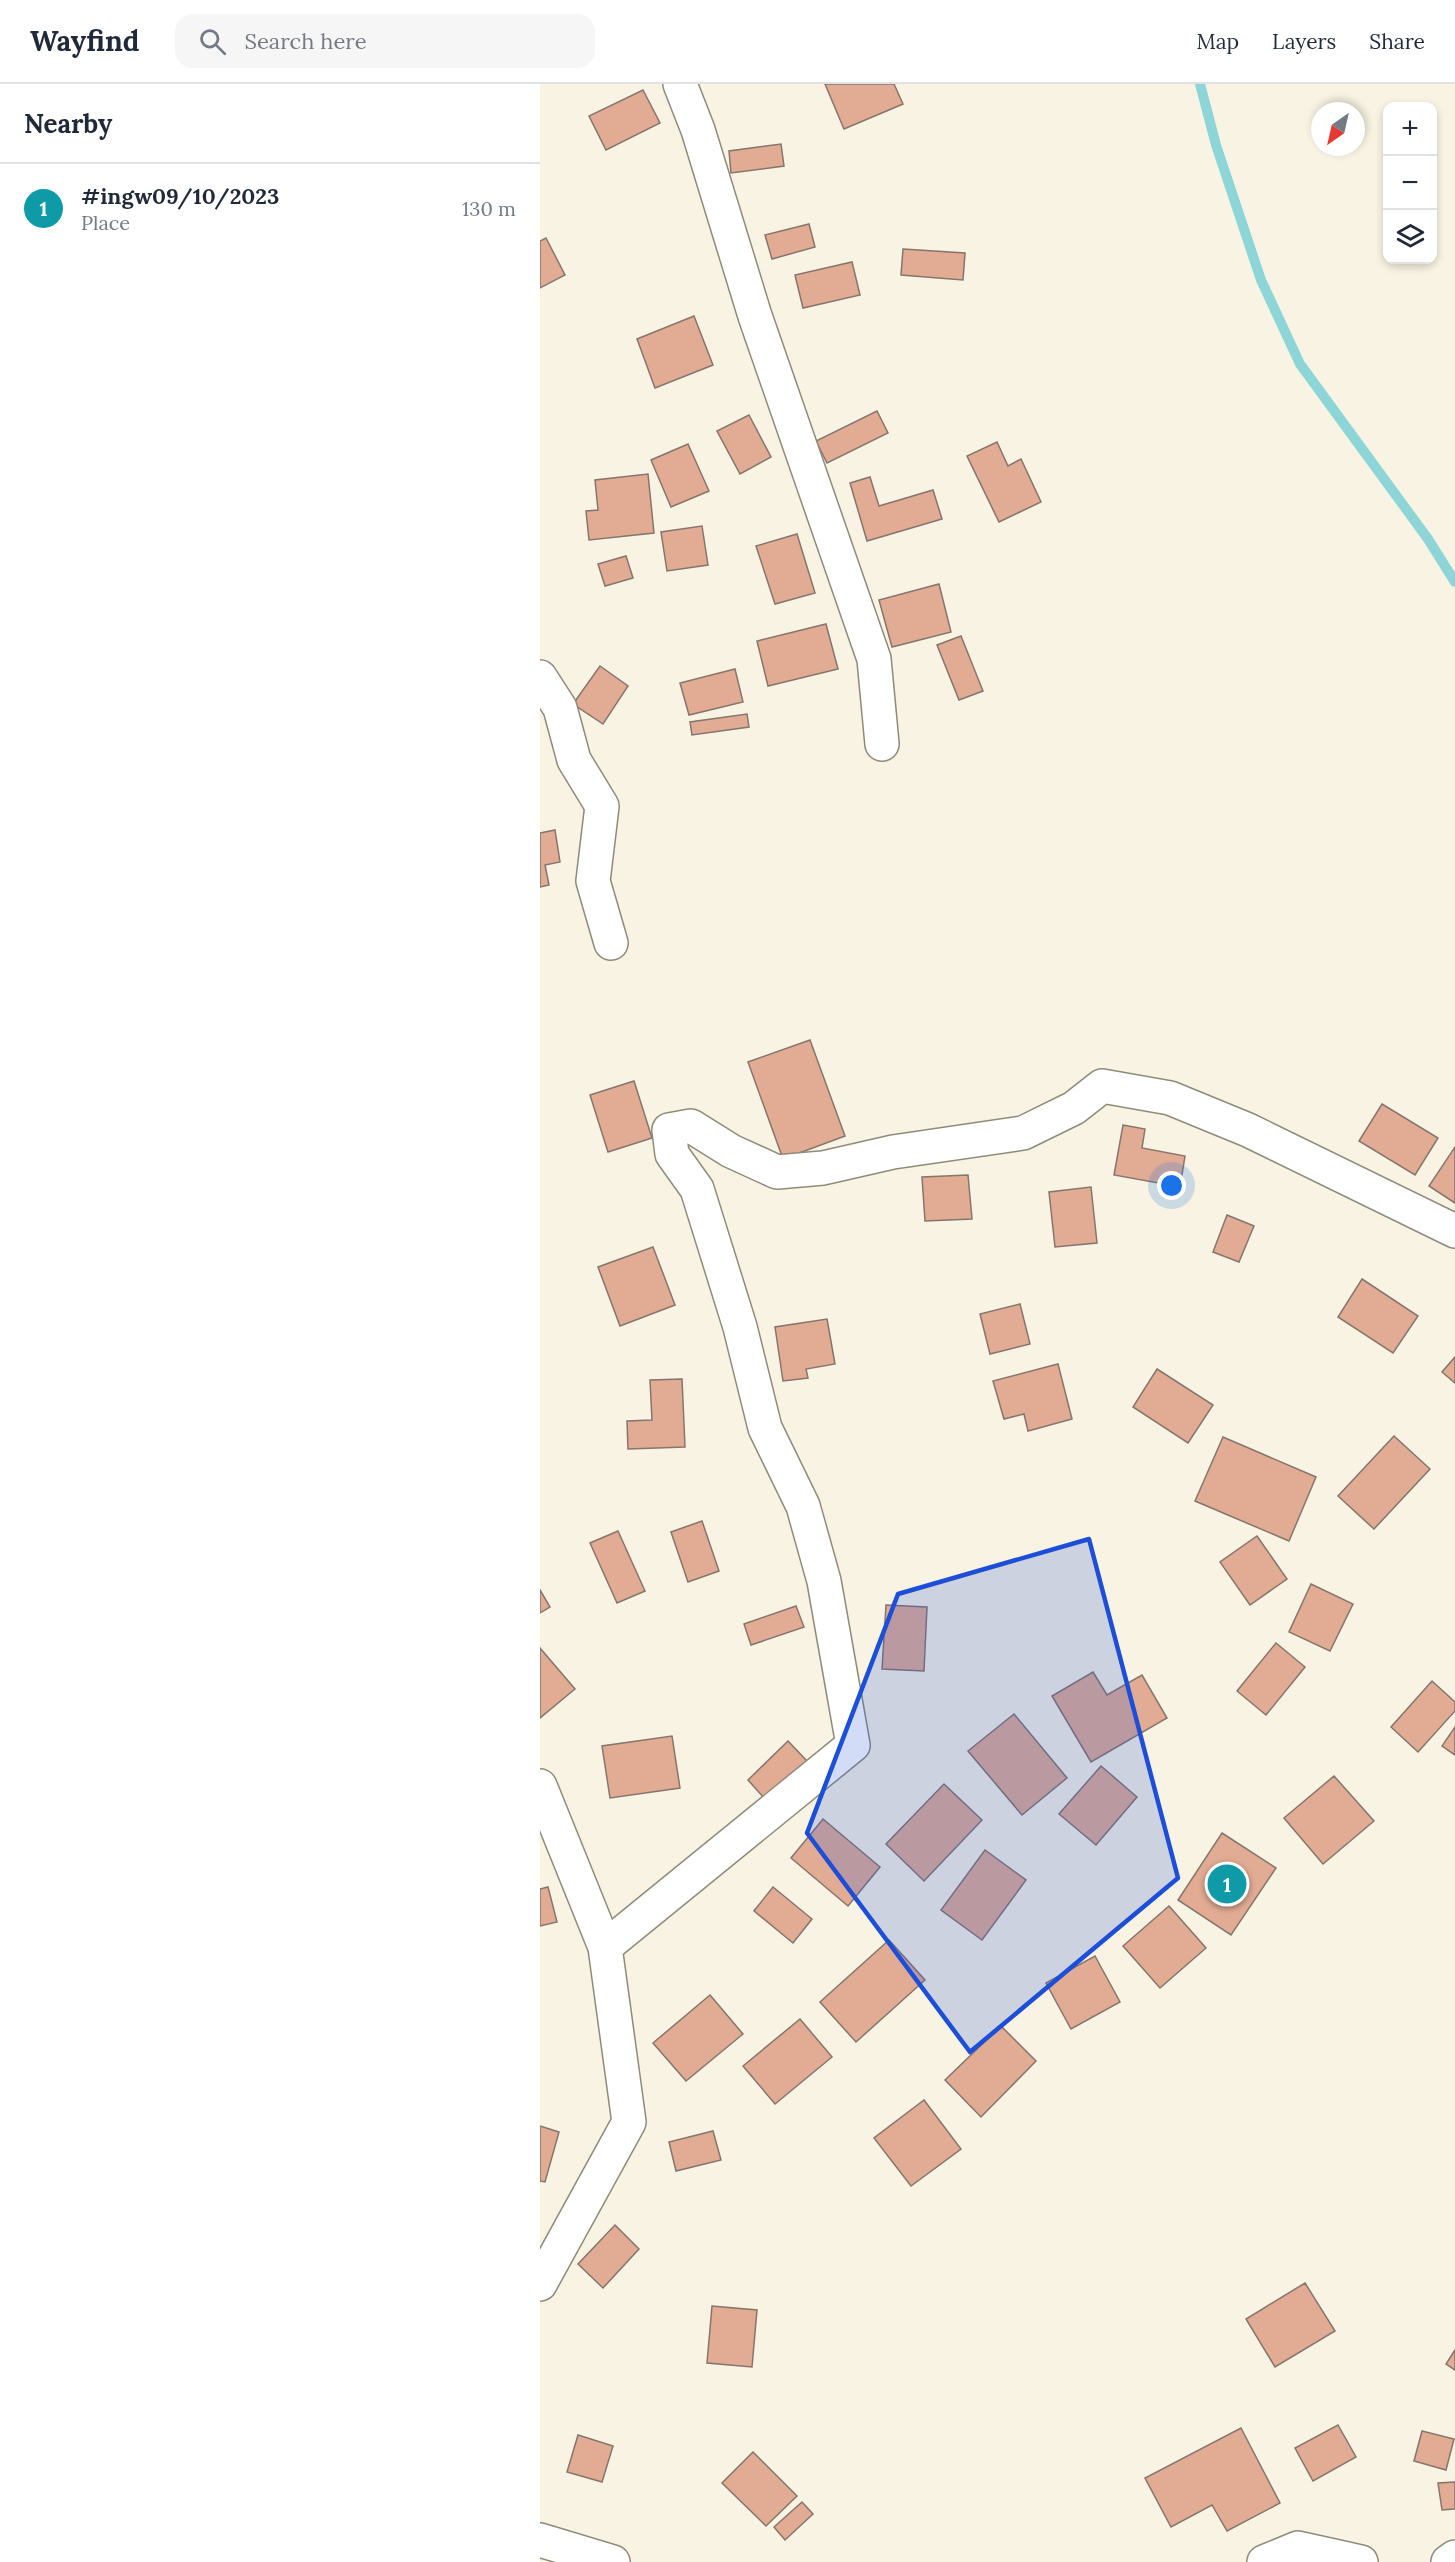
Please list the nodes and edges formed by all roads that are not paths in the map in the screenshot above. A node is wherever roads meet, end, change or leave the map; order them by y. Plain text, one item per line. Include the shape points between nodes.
1 (680, 84) edge
2 (540, 677) edge
3 (882, 744) dead end
4 (611, 943) dead end
5 (1455, 1231) edge
6 (540, 1786) edge
7 (605, 1947) junction
8 (540, 2284) edge
9 (540, 2540) edge
10 (1455, 2557) edge
11 (613, 2562) edge
12 (1264, 2562) edge
13 (1360, 2562) edge
14 (1448, 2562) edge

1 - 3 street via 698,130 754,316 874,659
2 - 4 street via 560,708 574,760 602,806 593,881
5 - 7 street via 1248,1130 1170,1098 1102,1086 1074,1108 1023,1133 893,1152 823,1168 777,1172 731,1151 691,1126 669,1130 672,1154 697,1190 740,1327 765,1428 803,1506 824,1581 853,1745
6 - 7 street
7 - 8 street via 629,2122
9 - 11 street
10 - 14 street
12 - 13 street via 1298,2548

